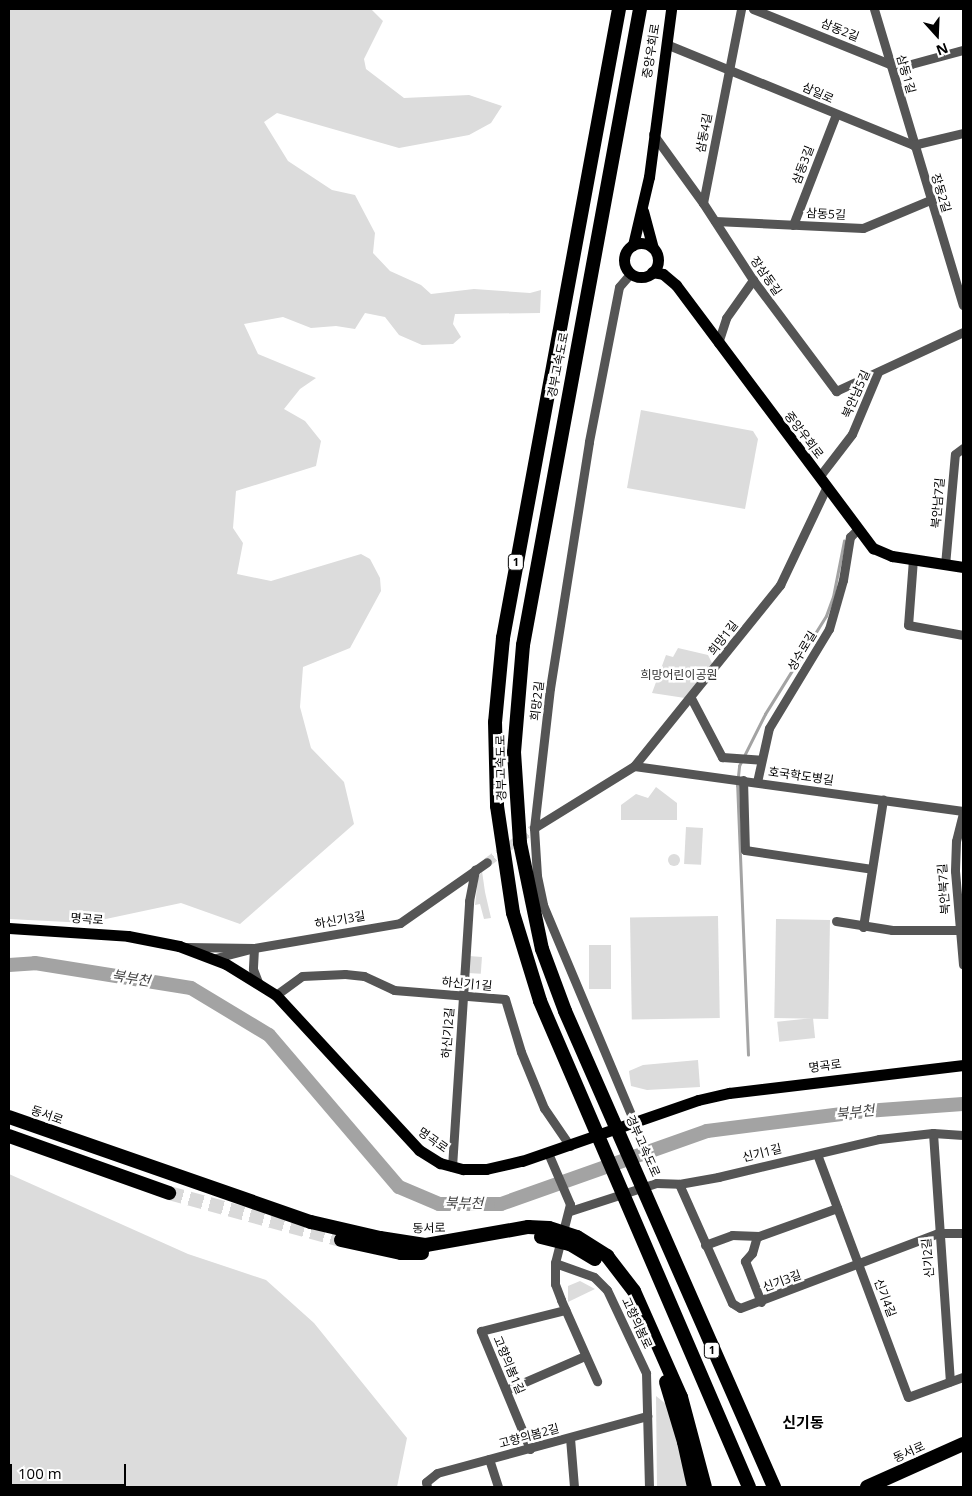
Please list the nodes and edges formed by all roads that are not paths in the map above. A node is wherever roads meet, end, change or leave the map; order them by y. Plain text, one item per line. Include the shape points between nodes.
1 (619, 9) edge
2 (640, 9) edge
3 (672, 9) edge
4 (741, 9) edge
5 (753, 9) edge
6 (874, 9) edge
7 (666, 44) junction
8 (963, 50) edge
9 (890, 64) junction
10 (730, 68) junction
11 (836, 114) junction
12 (963, 132) edge
13 (653, 134) junction
14 (913, 146) junction
15 (930, 200) junction
16 (704, 203) junction
17 (643, 210) junction
18 (715, 220) junction
19 (793, 225) junction
20 (633, 245) junction
21 (655, 253) junction
22 (652, 272) junction
23 (631, 273) junction
24 (753, 280) junction
25 (676, 285) junction
26 (963, 306) edge
27 (963, 332) edge
28 (718, 343) junction
29 (878, 372) junction
30 (963, 448) edge
31 (818, 477) junction
32 (826, 488) junction
33 (857, 530) junction
34 (913, 559) junction
35 (945, 565) junction
36 (963, 568) edge
37 (963, 635) edge
38 (691, 698) junction
39 (761, 760) junction
40 (634, 766) junction
41 (743, 780) junction
42 (757, 782) junction
43 (883, 800) junction
44 (963, 812) edge
45 (534, 828) junction
46 (487, 862) tunnel mouth
47 (872, 869) junction
48 (475, 870) junction
49 (836, 921) dead end
50 (863, 926) junction
51 (9, 928) edge
52 (960, 930) junction
53 (178, 946) junction
54 (254, 948) junction
55 (212, 958) junction
56 (963, 965) edge
57 (258, 982) junction
58 (276, 995) junction
59 (463, 997) junction
60 (963, 1065) edge
61 (9, 1118) edge
62 (634, 1122) junction
63 (933, 1133) junction
64 (963, 1135) edge
65 (9, 1136) edge
66 (570, 1146) junction
67 (548, 1153) junction
68 (817, 1154) junction
69 (452, 1168) junction
70 (679, 1184) junction
71 (169, 1193) tunnel mouth
72 (570, 1208) junction
73 (836, 1208) junction
74 (549, 1232) junction
75 (938, 1233) junction
76 (963, 1233) edge
77 (757, 1236) junction
78 (341, 1240) tunnel mouth
79 (574, 1241) junction
80 (706, 1245) junction
81 (555, 1263) junction
82 (859, 1266) junction
83 (761, 1302) junction
84 (565, 1310) junction
85 (585, 1356) junction
86 (963, 1377) edge
87 (597, 1381) dead end
88 (950, 1381) junction
89 (506, 1390) junction
90 (647, 1416) junction
91 (570, 1438) junction
92 (963, 1444) edge
93 (530, 1449) junction
94 (963, 1453) edge
95 (489, 1459) junction
96 (427, 1487) edge
97 (498, 1487) edge
98 (574, 1487) edge
99 (649, 1487) edge
100 (694, 1487) edge
101 (705, 1487) edge
102 (749, 1487) edge
103 (774, 1487) edge
104 (867, 1487) edge
105 (887, 1487) edge

1 - 102 highway, 경부고속도로 / 1 via 513,579 497,684 498,814 513,913 540,1001
2 - 103 highway, 경부고속도로 / 1 via 523,645 514,752 520,843 532,912 566,1011 655,1211 706,1338
3 - 7 main road, 중앙우회로
4 - 10 street, 삼동4길
5 - 9 street, 삼동2길
6 - 9 street, 삼동1길
7 - 10 street, 삼일로
7 - 13 main road, 중앙우회로
8 - 9 street via 911,64
9 - 14 street, 삼동1길
10 - 11 street, 삼일로
10 - 16 street, 삼동4길
11 - 14 street, 삼일로
11 - 19 street, 삼동3길
12 - 14 street
13 - 16 street, 장삼동길
13 - 17 main road, 중앙우회로
14 - 15 street, 장동2길
15 - 19 street, 삼동5길 via 864,228
15 - 26 street, 장동2길
16 - 18 street, 장삼동길
17 - 20 main road, 중앙우회로
17 - 21 main road
18 - 19 street, 삼동5길
18 - 24 street, 장삼동길
20 - 21 main road via 644,243
20 - 23 main road via 624,259
21 - 22 main road
21 - 25 main road
22 - 23 main road via 642,276
22 - 25 main road, 중앙우회로 via 663,274
23 - 45 street, 희망2길 via 618,287 589,442 550,688
24 - 28 street via 726,318
24 - 29 street, 장삼동길 via 836,390
25 - 28 main road, 중앙우회로
27 - 29 street, 북안남5길
28 - 31 main road, 중앙우회로
29 - 31 street, 북안남5길 via 852,434
30 - 35 street, 북안남7길 via 955,454
31 - 32 main road, 중앙우회로
32 - 33 main road, 중앙우회로
32 - 38 street, 희망1길 via 783,579
33 - 34 main road, 중앙우회로 via 882,553
33 - 39 street, 성수로길 via 850,537 843,580 829,629 769,728
34 - 35 main road, 중앙우회로
34 - 37 street via 908,625
35 - 36 main road, 중앙우회로
38 - 39 street via 722,757
38 - 40 street, 희망1길
39 - 42 street, 성수로길
40 - 41 street, 호국학도병길
40 - 45 street, 희망1길
41 - 42 street, 호국학도병길
41 - 47 street via 745,850
42 - 43 street, 호국학도병길
43 - 44 street, 호국학도병길
43 - 47 street
44 - 52 street, 북안북7길 via 955,858
45 - 62 street, 희망2길 via 537,876 543,905
46 - 48 street, 하신기3길
47 - 50 street
48 - 54 street, 하신기3길 via 400,923
48 - 59 street, 하신기2길 via 468,901
49 - 50 street
50 - 52 street
51 - 53 main road, 명곡로 via 128,936
52 - 56 street, 북안북7길
53 - 54 street, 하신기3길
53 - 55 main road, 명곡로
54 - 55 street
54 - 57 street via 253,969
55 - 57 main road, 명곡로
57 - 58 main road, 명곡로
58 - 59 street, 하신기1길 via 302,976 345,974 364,976 394,990
58 - 69 main road, 명곡로 via 406,1138 430,1158
59 - 66 street, 하신기1길 via 505,1000 521,1052 544,1108
59 - 69 street, 하신기2길
60 - 62 main road, 명곡로 via 729,1093
61 - 74 highway, 동서로 via 311,1222 397,1242 450,1243 510,1228
62 - 66 main road, 명곡로
63 - 64 street, 신기1길
63 - 68 street, 신기1길 via 900,1136
63 - 75 street, 신기2길
65 - 71 highway
66 - 67 main road, 명곡로
67 - 69 main road, 명곡로 via 486,1169
67 - 72 street
68 - 70 street, 신기1길
68 - 73 street, 신기4길
70 - 72 street, 신기1길 via 656,1183
70 - 80 street, 신기3길
72 - 81 street
73 - 77 street
73 - 82 street, 신기4길
74 - 78 highway, 동서로 via 432,1253 400,1252
74 - 79 highway, 동서로
75 - 76 street, 신기3길
75 - 82 street, 신기3길
75 - 88 street, 신기2길
77 - 80 street via 732,1235
77 - 83 street via 752,1253 745,1261
79 - 100 highway, 동서로 via 604,1267 626,1294 668,1388
79 - 101 highway, 동서로 via 606,1256 634,1291 681,1396
80 - 83 street, 신기3길 via 732,1303 740,1308
81 - 84 street via 555,1284
81 - 90 street, 고향의봄로 via 594,1277 607,1290 646,1373
82 - 83 street, 신기3길
82 - 88 street, 신기4길 via 908,1397
84 - 85 street
84 - 89 street, 고향의봄1길 via 481,1331
85 - 87 street
85 - 89 street
86 - 88 street, 신기4길
89 - 93 street, 고향의봄1길
90 - 91 street, 고향의봄2길
90 - 99 street, 고향의봄로
91 - 93 street, 고향의봄2길
91 - 98 street
92 - 104 highway, 동서로
93 - 95 street, 고향의봄2길
94 - 105 highway, 동서로
95 - 96 street, 고향의봄2길 via 437,1473 426,1482
95 - 97 street

